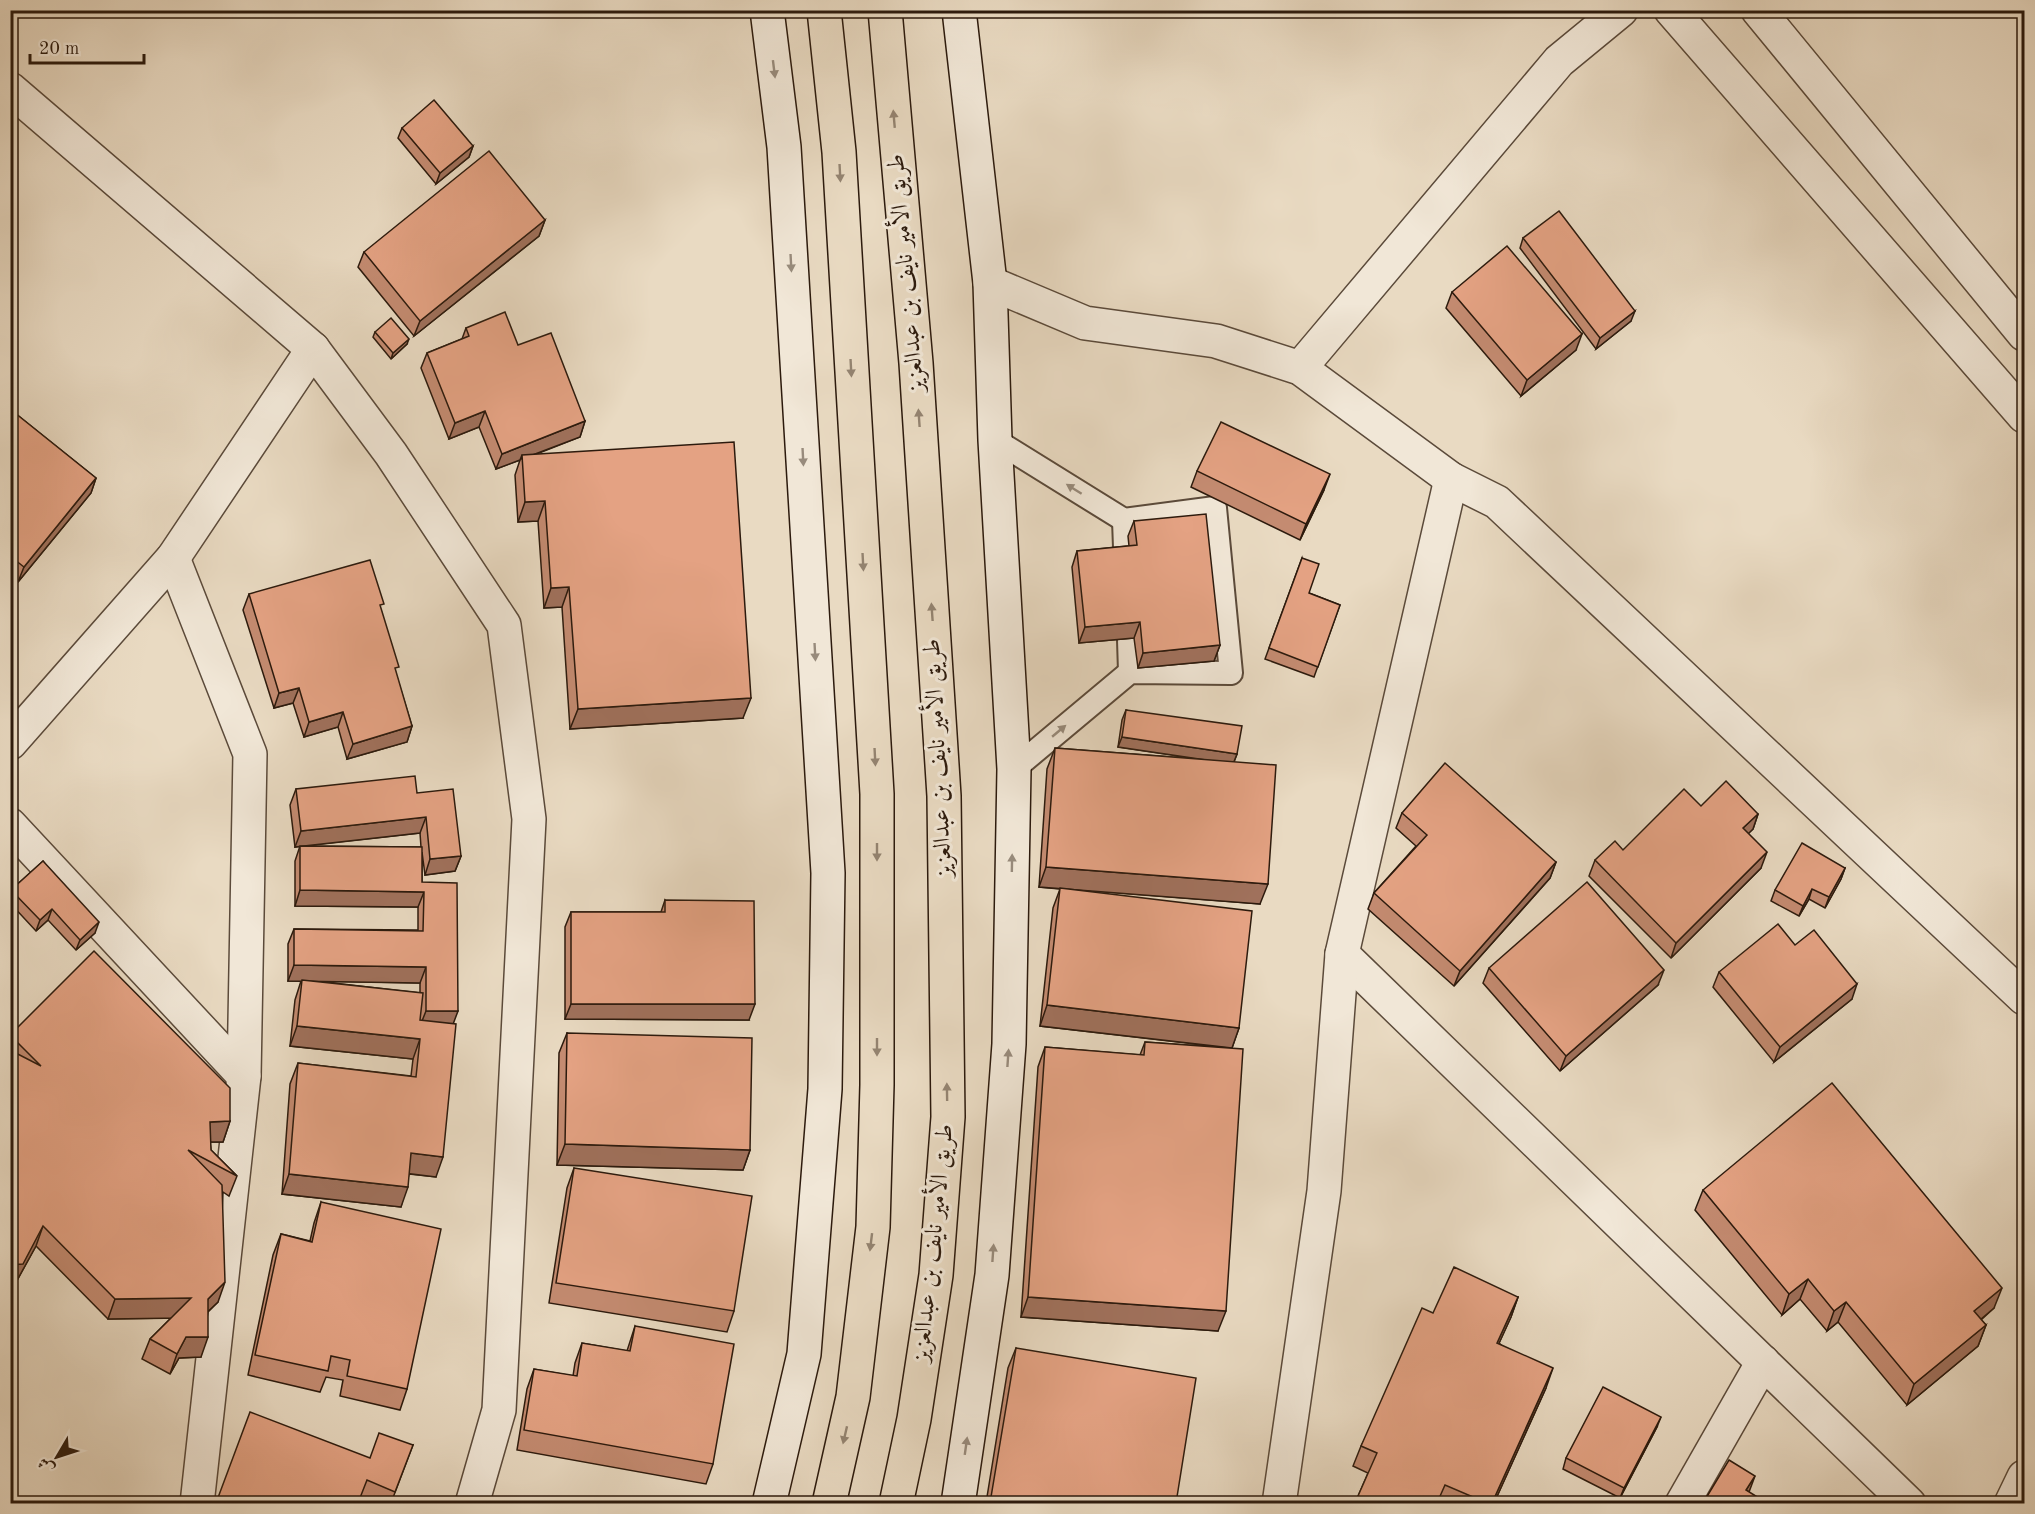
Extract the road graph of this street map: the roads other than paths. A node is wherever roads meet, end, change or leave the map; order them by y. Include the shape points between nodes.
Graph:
1 (767, 10) edge
2 (824, 10) edge
3 (885, 10) edge
4 (959, 10) edge
5 (1621, 10) edge
6 (1671, 10) edge
7 (1758, 10) edge
8 (10, 89) edge
9 (990, 283) junction
10 (2025, 334) edge
11 (313, 349) junction
12 (1300, 368) junction
13 (2025, 416) edge
14 (995, 440) junction
15 (1452, 479) junction
16 (1124, 520) junction
17 (173, 558) junction
18 (1130, 672) junction
19 (10, 743) edge
20 (1014, 769) junction
21 (10, 825) edge
22 (1342, 954) junction
23 (2025, 998) edge
24 (244, 1076) junction
25 (1763, 1362) junction
26 (2025, 1477) edge
27 (197, 1503) edge
28 (472, 1503) edge
29 (769, 1503) edge
30 (829, 1503) edge
31 (896, 1503) edge
32 (958, 1503) edge
33 (1279, 1503) edge
34 (1682, 1503) edge
35 (1909, 1503) edge
36 (2011, 1503) edge

1 -> 29 street via 784,147 828,873 825,1089 804,1354
2 -> 30 main road via 839,152 877,794 873,1227 853,1397
31 -> 3 main road, طريق الأمير نايف بن عبدالعزيز via 914,1419 936,1275 948,1117 944,796 916,363
4 - 9 street
5 - 12 street via 1558,61
6 - 13 street
7 - 10 street
8 - 11 street
9 - 12 street via 1086,323 1216,341
9 - 14 street
11 - 17 street
11 - 28 street via 391,454 504,624 529,819 499,1410
12 - 15 street
16 -> 14 lane
14 - 20 street
15 - 22 street
15 - 23 street via 1497,502
16 - 18 lane
16 - 18 lane via 1215,508 1231,673
17 - 19 street
17 - 24 street via 250,754
20 -> 18 lane
32 -> 20 street via 992,1275 1009,1044
21 - 24 street
22 - 25 street
22 - 33 street via 1324,1191
24 - 27 street
25 - 34 street
25 - 35 street
26 - 36 street

